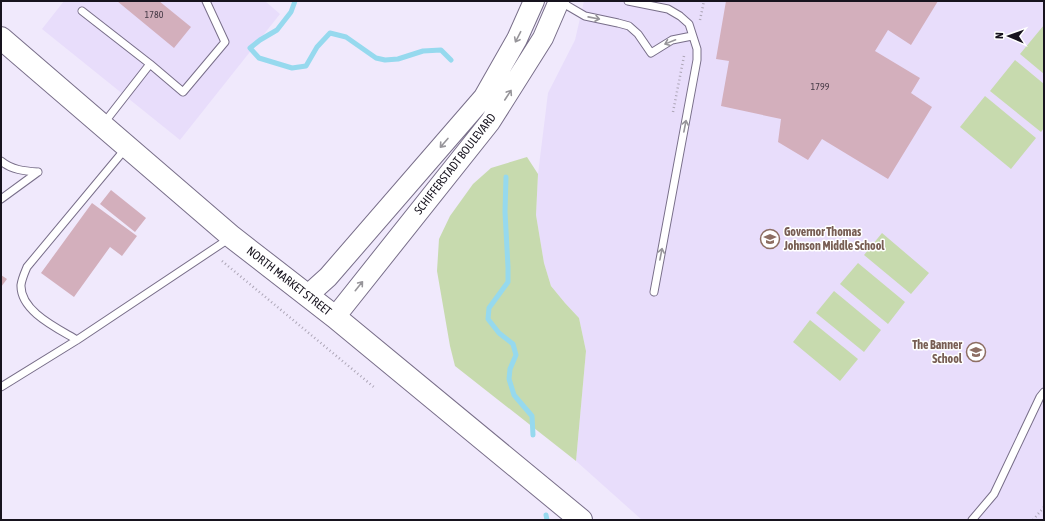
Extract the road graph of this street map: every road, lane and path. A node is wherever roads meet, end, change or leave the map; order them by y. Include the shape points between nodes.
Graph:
1 (206, 1) edge
2 (534, 1) edge
3 (559, 1) edge
4 (628, 1) edge
5 (704, 1) edge
6 (82, 11) dead end
7 (700, 21) dead end
8 (692, 36) junction
9 (1, 38) edge
10 (684, 55) dead end
11 (150, 64) junction
12 (673, 112) dead end
13 (103, 125) junction
14 (128, 146) junction
15 (1, 161) edge
16 (1, 199) edge
17 (232, 237) junction
18 (222, 261) dead end
19 (654, 292) dead end
20 (308, 295) junction
21 (335, 317) junction
22 (77, 340) junction
23 (1, 387) edge
24 (375, 388) dead end
25 (1044, 392) edge
26 (1044, 506) edge
27 (581, 520) edge
28 (972, 520) edge
29 (1033, 520) edge

1 - 11 lane via 225,42 183,92
2 -> 20 main road, SCHIFFERSTADT BOULEVARD via 517,39 484,97 328,277
3 - 8 lane via 585,16 628,26 638,34 650,53 672,40
21 -> 3 main road, SCHIFFERSTADT BOULEVARD via 490,122 543,38
4 - 8 lane via 668,9 689,24
5 - 7 path
6 - 11 lane
19 -> 8 lane via 697,60 697,49
9 - 13 main road, NORTH MARKET STREET
10 - 12 path
11 - 13 lane
13 - 14 main road, NORTH MARKET STREET
14 - 17 main road, NORTH MARKET STREET
14 - 22 lane via 27,267 23,277 21,285 26,303 35,313
15 - 16 lane via 20,171 38,172
17 - 20 main road, NORTH MARKET STREET
17 - 22 lane
18 - 24 path
20 - 21 main road, NORTH MARKET STREET
21 - 27 main road, NORTH MARKET STREET
22 - 23 lane
25 - 28 lane via 994,494
26 - 29 path

